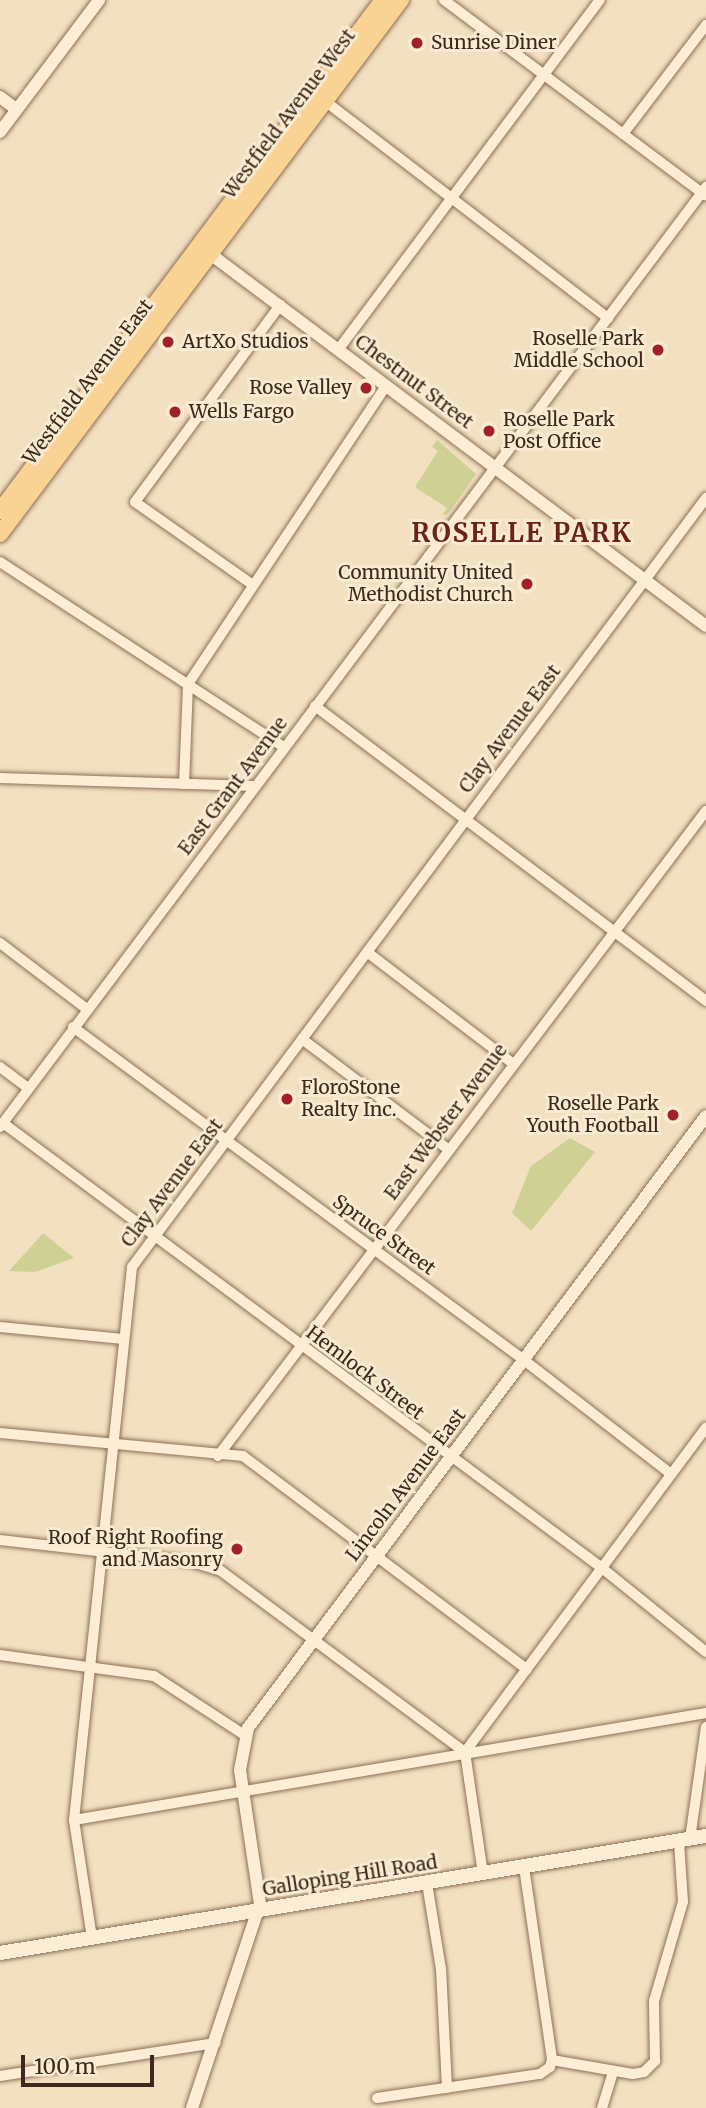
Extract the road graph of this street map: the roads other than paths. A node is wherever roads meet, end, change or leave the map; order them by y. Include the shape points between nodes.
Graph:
1 (99, 0) edge
2 (383, 0) edge
3 (401, 0) edge
4 (444, 0) edge
5 (600, 0) edge
6 (706, 25) edge
7 (545, 75) junction
8 (0, 97) edge
9 (325, 101) junction
10 (17, 110) junction
11 (0, 132) edge
12 (623, 134) junction
13 (704, 192) edge
14 (454, 197) junction
15 (205, 250) junction
16 (280, 305) junction
17 (608, 318) junction
18 (338, 350) junction
19 (386, 386) junction
20 (495, 467) junction
21 (706, 498) edge
22 (0, 510) edge
23 (0, 534) edge
24 (0, 562) edge
25 (644, 579) junction
26 (253, 584) junction
27 (706, 626) edge
28 (188, 684) junction
29 (315, 706) junction
30 (284, 747) junction
31 (0, 778) edge
32 (184, 785) junction
33 (255, 786) junction
34 (706, 811) edge
35 (465, 820) junction
36 (612, 930) junction
37 (0, 943) edge
38 (367, 952) junction
39 (706, 1002) edge
40 (87, 1009) junction
41 (73, 1027) junction
42 (302, 1039) junction
43 (512, 1063) junction
44 (0, 1068) edge
45 (28, 1088) junction
46 (706, 1116) edge
47 (1, 1125) edge
48 (226, 1140) junction
49 (447, 1149) junction
50 (154, 1234) junction
51 (373, 1248) junction
52 (0, 1327) edge
53 (123, 1339) junction
54 (300, 1345) junction
55 (524, 1360) junction
56 (706, 1428) edge
57 (0, 1433) edge
58 (111, 1445) junction
59 (218, 1456) junction
60 (450, 1459) junction
61 (671, 1474) junction
62 (0, 1540) edge
63 (100, 1552) junction
64 (377, 1555) junction
65 (602, 1568) junction
66 (314, 1639) junction
67 (706, 1651) edge
68 (0, 1655) edge
69 (88, 1664) junction
70 (527, 1669) junction
71 (706, 1713) edge
72 (706, 1727) edge
73 (246, 1736) junction
74 (466, 1753) junction
75 (243, 1792) junction
76 (74, 1819) junction
77 (706, 1836) edge
78 (684, 1840) junction
79 (524, 1867) junction
80 (483, 1874) junction
81 (427, 1883) junction
82 (258, 1911) junction
83 (92, 1938) junction
84 (0, 1953) edge
85 (215, 2043) junction
86 (552, 2060) junction
87 (613, 2071) junction
88 (0, 2076) edge
89 (447, 2088) junction
90 (377, 2098) dead end
91 (192, 2108) edge
92 (602, 2108) edge

1 - 10 street
2 - 15 main road, Westfield Avenue West
3 - 9 main road, Westfield Avenue West
4 - 7 street
5 - 7 street
6 - 12 street
7 - 12 street
7 - 14 street
8 - 10 street
9 - 14 street
9 - 15 main road, Westfield Avenue West
10 - 11 street
12 - 13 street
13 - 17 street, East Grant Avenue
14 - 17 street
14 - 18 street
15 - 16 street, Chestnut Street
15 - 22 main road, Westfield Avenue East
15 - 23 main road, Westfield Avenue East
16 - 18 street, Chestnut Street
16 - 26 street via 135,502
17 - 20 street, East Grant Avenue
18 - 19 street, Chestnut Street
19 - 20 street, Chestnut Street
19 - 26 street
20 - 25 street, Chestnut Street
20 - 29 street, East Grant Avenue
21 - 25 street, Clay Avenue East
24 - 28 street
25 - 27 street, Chestnut Street
25 - 35 street, Clay Avenue East
26 - 28 street
28 - 30 street
28 - 32 street
29 - 30 street, East Grant Avenue
29 - 35 street
30 - 33 street, East Grant Avenue
31 - 32 street
32 - 33 street
33 - 40 street, East Grant Avenue
34 - 36 street, East Webster Avenue
35 - 36 street
35 - 38 street, Clay Avenue East
36 - 39 street
36 - 43 street, East Webster Avenue
37 - 40 street
38 - 42 street, Clay Avenue East
38 - 43 street
40 - 41 street, East Grant Avenue
41 - 45 street, East Grant Avenue
41 - 48 street, Spruce Street
42 - 48 street, Clay Avenue East
42 - 49 street
43 - 49 street, East Webster Avenue
44 - 45 street
45 - 47 street, East Grant Avenue
46 - 55 street, Lincoln Avenue East
47 - 50 street, Hemlock Street
48 - 50 street, Clay Avenue East
48 - 51 street, Spruce Street
49 - 51 street, East Webster Avenue
50 - 53 street, Clay Avenue East via 132,1267
50 - 54 street, Hemlock Street
51 - 54 street, East Webster Avenue
51 - 55 street, Spruce Street
52 - 53 street
53 - 58 street, Clay Avenue East
54 - 59 street, East Webster Avenue
54 - 60 street, Hemlock Street
55 - 60 street, Lincoln Avenue East
55 - 61 street, Spruce Street
56 - 61 street
57 - 58 street
58 - 59 street
58 - 63 street, Clay Avenue East
59 - 64 street via 243,1456
60 - 64 street, Lincoln Avenue East
60 - 65 street, Hemlock Street
61 - 65 street
62 - 63 street
63 - 66 street via 192,1562 221,1571
63 - 69 street, Clay Avenue East
64 - 66 street, Lincoln Avenue East
64 - 70 street
65 - 67 street, Hemlock Street
65 - 70 street
66 - 73 street, Lincoln Avenue East
66 - 74 street
68 - 69 street
69 - 73 street via 154,1676
69 - 76 street, Clay Avenue East
70 - 74 street
71 - 74 street
72 - 78 street
73 - 75 street, Lincoln Avenue East via 240,1756
74 - 75 street
74 - 80 street
75 - 76 street
75 - 82 street, Lincoln Avenue East
76 - 83 street, Clay Avenue East
77 - 78 main road, Galloping Hill Road
78 - 79 main road, Galloping Hill Road
78 - 87 street via 683,1902 654,2001 656,2056 644,2073
79 - 80 main road, Galloping Hill Road
79 - 86 street
80 - 81 main road, Galloping Hill Road
81 - 82 main road, Galloping Hill Road
81 - 89 street via 441,1969
82 - 83 main road, Galloping Hill Road
82 - 85 street
83 - 84 main road, Galloping Hill Road
85 - 88 street
85 - 91 street
86 - 87 street
86 - 89 street via 540,2074
87 - 92 street
89 - 90 street

